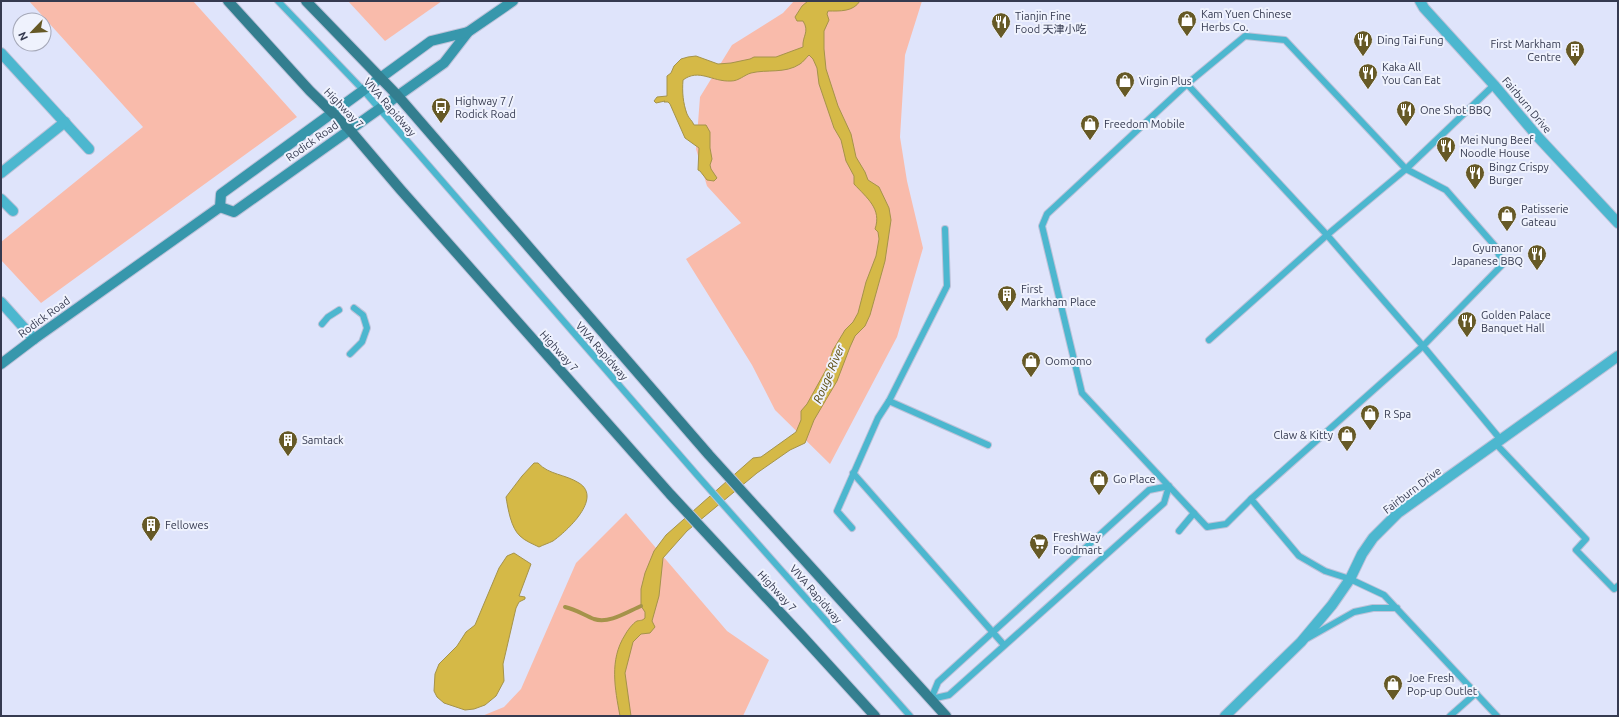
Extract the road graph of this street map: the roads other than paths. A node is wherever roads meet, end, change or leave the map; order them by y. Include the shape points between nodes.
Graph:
1 (228, 1) edge
2 (278, 1) edge
3 (306, 1) edge
4 (513, 1) edge
5 (1420, 1) edge
6 (468, 32) junction
7 (1, 53) edge
8 (380, 79) junction
9 (1187, 84) junction
10 (1494, 85) junction
11 (364, 91) junction
12 (398, 96) junction
13 (380, 109) junction
14 (332, 113) junction
15 (65, 122) junction
16 (350, 130) junction
17 (89, 149) dead end
18 (1406, 170) junction
19 (1, 173) edge
20 (1, 198) edge
21 (220, 207) junction
22 (13, 211) dead end
23 (1618, 223) edge
24 (945, 229) dead end
25 (1328, 234) junction
26 (1, 302) edge
27 (354, 308) dead end
28 (339, 310) dead end
29 (322, 324) dead end
30 (34, 339) junction
31 (1209, 340) dead end
32 (1423, 346) junction
33 (350, 354) dead end
34 (1618, 356) edge
35 (1, 364) edge
36 (889, 401) junction
37 (1499, 442) junction
38 (988, 445) dead end
39 (854, 473) junction
40 (1169, 486) junction
41 (1252, 499) junction
42 (1194, 513) junction
43 (852, 528) dead end
44 (1180, 531) dead end
45 (1350, 579) junction
46 (1618, 586) edge
47 (1397, 608) junction
48 (992, 633) junction
49 (1301, 642) junction
50 (1004, 646) junction
51 (1476, 693) junction
52 (931, 699) junction
53 (875, 716) edge
54 (910, 716) edge
55 (946, 716) edge
56 (1225, 716) edge
57 (1450, 716) edge
58 (1497, 716) edge

1 - 14 main road, Highway 7
2 - 11 lane, VIVA Rapidway
3 - 8 main road
4 - 6 main road, Rodick Road
5 - 10 street, Fairburn Drive
6 - 8 main road, Rodick Road via 431,41
6 - 12 main road, Rodick Road via 444,63
7 - 15 street
8 - 11 main road, Rodick Road
8 - 12 main road
9 - 18 lane via 1245,36 1285,40
9 - 25 lane
9 - 40 lane via 1047,214 1042,226 1082,393
10 - 18 lane
10 - 23 street, Fairburn Drive via 1537,136
11 - 13 lane, VIVA Rapidway
11 - 14 main road, Rodick Road
12 - 13 main road, Rodick Road
12 - 52 main road via 709,455
13 - 16 main road, Rodick Road
13 - 54 lane, VIVA Rapidway
14 - 16 main road, Highway 7
14 - 21 main road, Rodick Road via 221,194
15 - 17 street
15 - 19 street
16 - 21 main road, Rodick Road via 234,212
16 - 53 main road, Highway 7 via 713,542
18 - 25 lane
18 - 32 lane via 1446,190 1495,246 1503,264
20 - 22 street
21 - 30 main road, Rodick Road
24 - 36 lane via 946,286
25 - 31 lane
25 - 32 lane
26 - 30 street
27 - 33 lane via 363,315 367,328 362,342
28 - 29 lane
30 - 35 main road, Rodick Road
32 - 37 lane
32 - 41 lane
34 - 37 street, Fairburn Drive
36 - 38 lane
36 - 39 lane via 878,418
37 - 45 street, Fairburn Drive via 1398,513 1373,538
37 - 46 lane via 1586,539 1576,550 1614,589
39 - 43 lane via 837,511
39 - 48 lane
40 - 42 lane
40 - 48 lane via 1149,490
40 - 50 lane via 1164,503
41 - 42 lane via 1226,524 1207,527
41 - 45 lane via 1299,556 1325,571
42 - 44 lane
45 - 47 lane via 1384,595
45 - 49 street, Fairburn Drive
47 - 49 lane via 1373,608 1354,612
47 - 51 lane
48 - 50 lane
48 - 52 lane via 938,682
49 - 56 street, Fairburn Drive
50 - 52 lane via 949,695
51 - 57 lane
51 - 58 lane
52 - 55 main road

